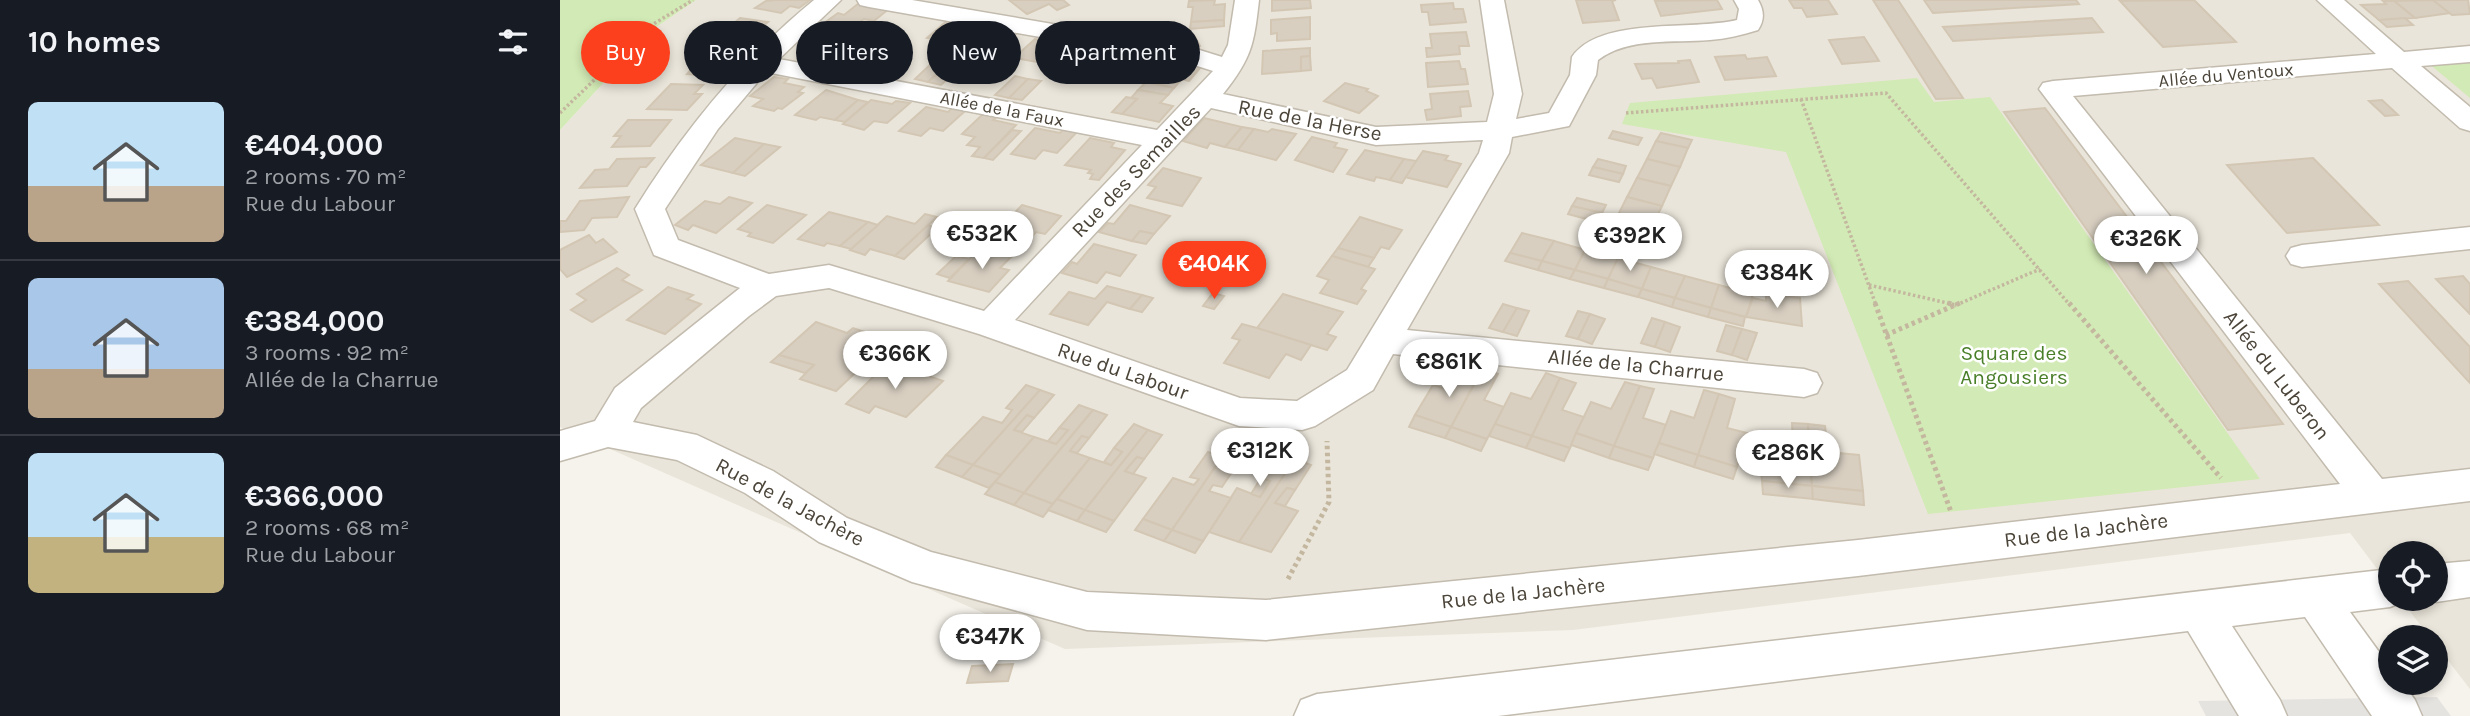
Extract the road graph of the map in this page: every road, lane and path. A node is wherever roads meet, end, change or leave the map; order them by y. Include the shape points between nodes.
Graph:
1 (693, 0) edge
2 (830, 0) edge
3 (869, 0) edge
4 (1247, 0) edge
5 (1492, 0) edge
6 (1746, 0) edge
7 (2329, 0) edge
8 (782, 43) edge
9 (2470, 54) edge
10 (2398, 61) junction
11 (782, 67) edge
12 (1230, 68) junction
13 (742, 84) edge
14 (2053, 89) joint
15 (1205, 98) junction
16 (1801, 99) junction
17 (560, 113) edge
18 (1626, 113) dead end
19 (2470, 122) edge
20 (1500, 130) junction
21 (1163, 140) junction
22 (2470, 238) edge
23 (2302, 256) dead end
24 (2040, 269) junction
25 (1868, 284) junction
26 (767, 286) junction
27 (1956, 305) junction
28 (992, 325) junction
29 (1886, 335) junction
30 (1384, 340) junction
31 (1804, 383) dead end
32 (1326, 400) junction
33 (608, 432) junction
34 (560, 446) edge
35 (2470, 485) edge
36 (2372, 496) junction
37 (2250, 511) junction
38 (1963, 545) junction
39 (2470, 579) edge
40 (2448, 582) edge
41 (2378, 589) edge
42 (2315, 597) junction
43 (2199, 611) junction
44 (1266, 620) junction
45 (1317, 716) edge
46 (2264, 716) edge
47 (2399, 716) edge

1 - 17 path via 650,26
2 - 8 street
3 - 12 street via 1193,56
4 - 12 street, Rue des Semailles via 1241,45
5 - 20 street, Rue du Labour via 1508,94
6 - 20 street, Rue de la Herse via 1751,9 1749,25 1730,32 1603,45 1585,57 1583,75 1559,120
7 - 10 street
9 - 10 street, Allée du Ventoux
10 - 14 street, Allée du Ventoux
10 - 19 street
11 - 21 street, Allée de la Faux
12 - 15 street, Rue des Semailles
13 - 26 street via 679,159 650,209 665,247
14 - 36 street, Allée du Luberon
15 - 20 street, Rue de la Herse via 1376,136
15 - 21 street, Rue des Semailles
16 - 18 path
16 - 24 path via 1886,93
16 - 25 path
20 - 30 street, Rue du Labour via 1494,153
21 - 28 street, Rue des Semailles
22 - 23 street
24 - 27 path
24 - 37 path
25 - 27 path
25 - 29 path
26 - 28 street, Rue du Labour via 829,276
26 - 33 street, Rue du Labour via 628,398
27 - 29 path
28 - 32 street, Rue du Labour via 1239,412 1302,416
29 - 38 path
30 - 31 street, Allée de la Charrue
30 - 32 street, Rue du Labour via 1360,380
32 - 44 path via 1329,502
33 - 34 street
33 - 44 street, Rue de la Jachère via 684,446 759,482 833,530 927,569 1087,611
35 - 36 street, Rue de la Jachère
36 - 37 street, Rue de la Jachère
37 - 38 street, Rue de la Jachère
38 - 44 street, Rue de la Jachère
39 - 40 street
41 - 42 street
42 - 43 street
42 - 47 street
43 - 45 street
43 - 46 street

